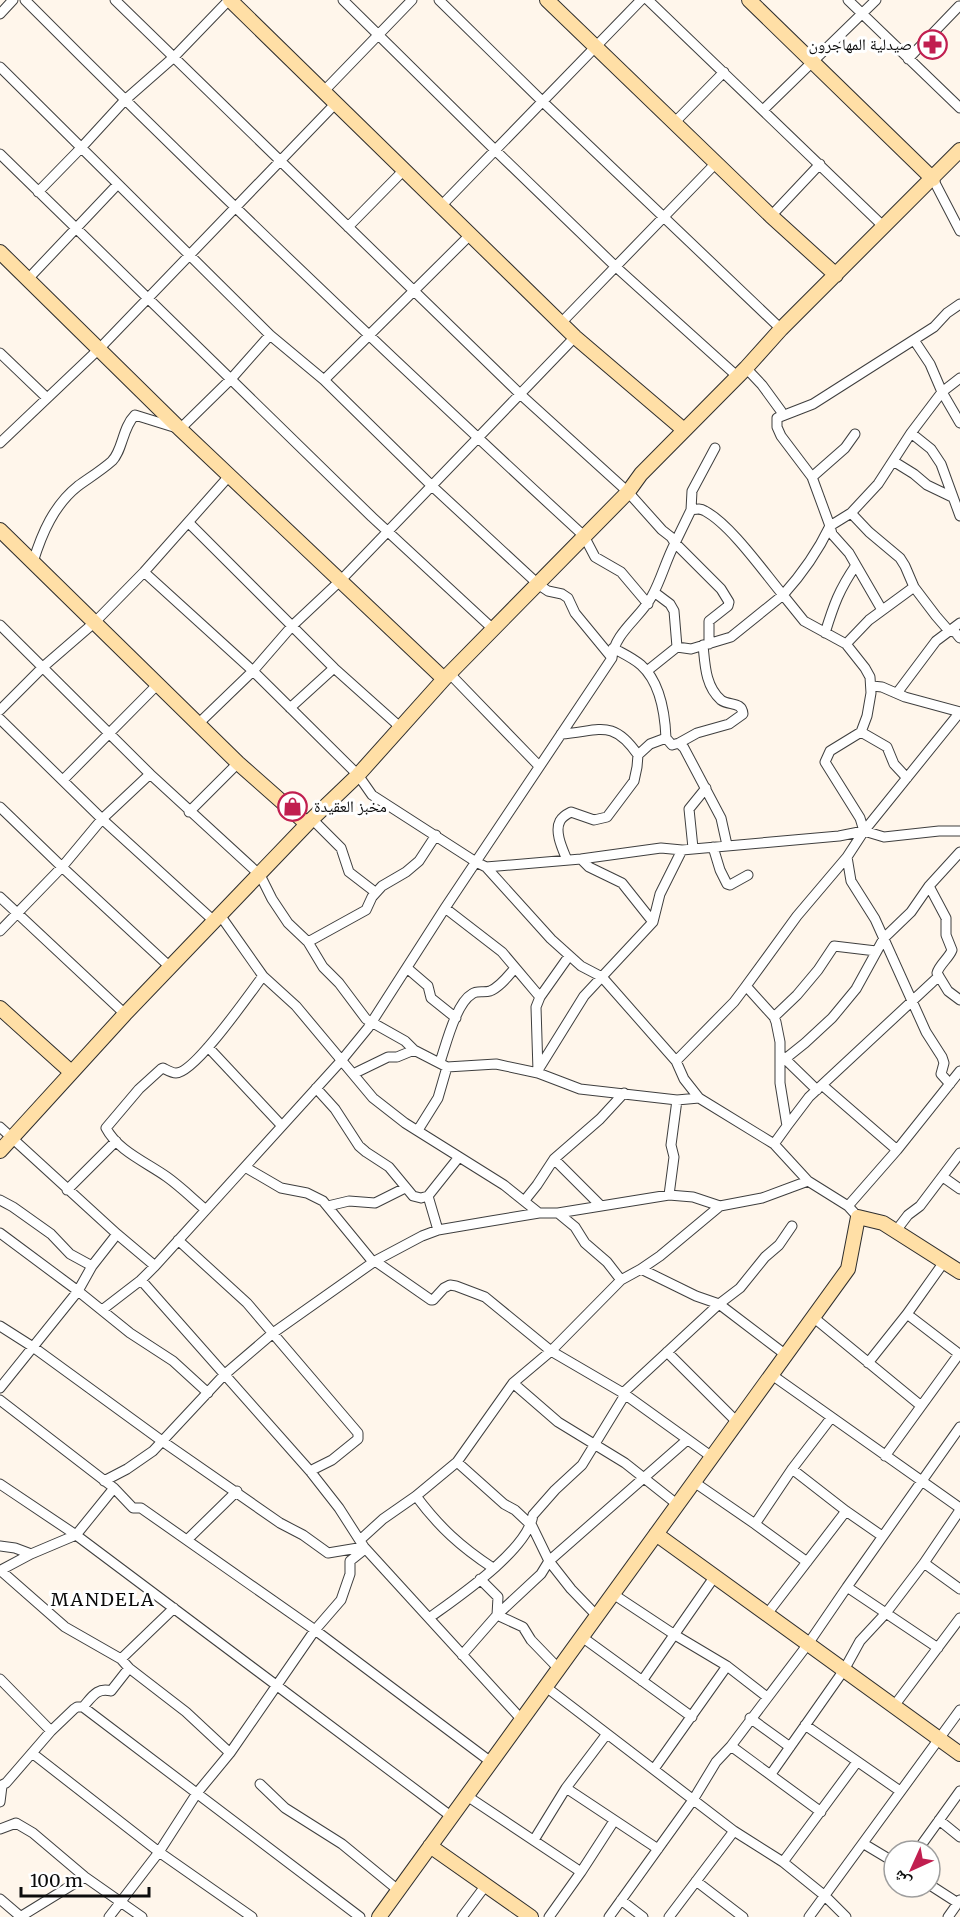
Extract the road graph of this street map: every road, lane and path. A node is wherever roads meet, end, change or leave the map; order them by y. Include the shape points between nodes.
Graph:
1 (13, 0) edge
2 (25, 0) edge
3 (116, 0) edge
4 (229, 0) edge
5 (343, 0) edge
6 (412, 0) edge
7 (439, 0) edge
8 (547, 0) edge
9 (641, 0) edge
10 (648, 0) edge
11 (749, 0) edge
12 (848, 0) edge
13 (876, 0) edge
14 (952, 0) edge
15 (960, 7) edge
16 (0, 14) edge
17 (863, 14) junction
18 (378, 34) junction
19 (596, 46) junction
20 (174, 57) junction
21 (908, 59) junction
22 (814, 62) junction
23 (0, 68) edge
24 (724, 72) junction
25 (324, 91) junction
26 (125, 100) junction
27 (543, 102) junction
28 (336, 103) junction
29 (960, 108) edge
30 (764, 110) junction
31 (675, 122) junction
32 (81, 148) junction
33 (960, 150) edge
34 (496, 151) junction
35 (0, 154) edge
36 (280, 160) junction
37 (716, 163) junction
38 (820, 164) junction
39 (404, 170) junction
40 (933, 179) junction
41 (117, 185) junction
42 (38, 192) junction
43 (236, 206) junction
44 (441, 206) junction
45 (771, 216) junction
46 (664, 217) junction
47 (883, 226) junction
48 (348, 227) junction
49 (76, 229) junction
50 (960, 231) edge
51 (471, 234) junction
52 (0, 252) edge
53 (189, 255) junction
54 (616, 267) junction
55 (836, 275) junction
56 (28, 279) junction
57 (414, 291) junction
58 (147, 299) junction
59 (960, 304) edge
60 (561, 323) junction
61 (781, 328) junction
62 (270, 335) junction
63 (370, 336) junction
64 (575, 337) junction
65 (914, 340) junction
66 (100, 348) junction
67 (0, 353) edge
68 (742, 372) junction
69 (960, 378) edge
70 (231, 379) junction
71 (324, 380) junction
72 (942, 392) junction
73 (520, 394) junction
74 (47, 398) junction
75 (777, 418) junction
76 (960, 423) edge
77 (180, 429) junction
78 (684, 430) junction
79 (911, 433) junction
80 (855, 434) dead end
81 (478, 439) junction
82 (0, 442) edge
83 (715, 448) dead end
84 (893, 462) junction
85 (230, 475) junction
86 (812, 477) junction
87 (432, 486) junction
88 (628, 492) junction
89 (952, 497) junction
90 (692, 510) junction
91 (851, 513) junction
92 (960, 516) edge
93 (189, 523) junction
94 (830, 526) junction
95 (0, 530) edge
96 (387, 531) junction
97 (584, 536) junction
98 (675, 543) junction
99 (33, 562) junction
100 (856, 565) junction
101 (144, 572) junction
102 (341, 580) junction
103 (539, 585) junction
104 (914, 587) junction
105 (654, 592) junction
106 (783, 595) junction
107 (648, 604) junction
108 (882, 610) junction
109 (95, 622) junction
110 (960, 623) edge
111 (0, 625) edge
112 (292, 626) junction
113 (493, 629) junction
114 (949, 631) junction
115 (825, 633) junction
116 (960, 638) edge
117 (706, 644) junction
118 (846, 644) junction
119 (677, 647) junction
120 (612, 653) junction
121 (43, 667) junction
122 (334, 668) junction
123 (253, 671) junction
124 (647, 671) junction
125 (447, 677) junction
126 (158, 684) junction
127 (872, 686) junction
128 (897, 693) junction
129 (290, 708) junction
130 (0, 710) edge
131 (959, 715) edge
132 (0, 719) edge
133 (198, 724) junction
134 (400, 728) junction
135 (861, 732) junction
136 (110, 733) junction
137 (561, 734) junction
138 (666, 738) junction
139 (679, 743) junction
140 (638, 755) junction
141 (238, 763) junction
142 (539, 766) junction
143 (150, 774) junction
144 (358, 775) junction
145 (907, 778) junction
146 (63, 780) junction
147 (706, 788) junction
148 (0, 807) edge
149 (189, 812) junction
150 (102, 819) junction
151 (310, 821) junction
152 (864, 831) junction
153 (960, 831) edge
154 (436, 835) junction
155 (727, 845) junction
156 (713, 846) junction
157 (693, 848) junction
158 (682, 850) junction
159 (960, 852) edge
160 (847, 857) junction
161 (581, 859) junction
162 (567, 860) junction
163 (476, 862) junction
164 (62, 867) junction
165 (486, 867) junction
166 (260, 875) junction
167 (748, 875) dead end
168 (929, 886) junction
169 (375, 892) junction
170 (0, 897) edge
171 (445, 908) junction
172 (17, 913) junction
173 (217, 918) junction
174 (653, 922) junction
175 (0, 932) edge
176 (884, 938) junction
177 (308, 942) junction
178 (956, 947) edge
179 (876, 951) junction
180 (570, 956) junction
181 (170, 967) junction
182 (407, 968) junction
183 (515, 968) junction
184 (263, 976) junction
185 (939, 976) junction
186 (602, 977) junction
187 (746, 986) junction
188 (540, 997) junction
189 (912, 1000) junction
190 (960, 1000) edge
191 (0, 1008) edge
192 (125, 1014) junction
193 (774, 1017) junction
194 (456, 1018) junction
195 (372, 1022) junction
196 (208, 1047) junction
197 (414, 1050) junction
198 (782, 1057) junction
199 (341, 1061) junction
200 (676, 1061) junction
201 (443, 1065) junction
202 (538, 1071) junction
203 (960, 1071) edge
204 (71, 1072) junction
205 (352, 1074) junction
206 (950, 1084) junction
207 (316, 1088) junction
208 (820, 1088) junction
209 (624, 1093) junction
210 (699, 1098) junction
211 (678, 1100) junction
212 (282, 1126) junction
213 (787, 1126) junction
214 (0, 1127) edge
215 (418, 1130) junction
216 (11, 1138) junction
217 (116, 1141) junction
218 (774, 1144) junction
219 (897, 1150) junction
220 (0, 1151) edge
221 (960, 1153) edge
222 (459, 1157) junction
223 (554, 1159) junction
224 (245, 1167) junction
225 (943, 1177) junction
226 (808, 1181) junction
227 (405, 1188) junction
228 (67, 1190) junction
229 (960, 1190) edge
230 (669, 1195) junction
231 (428, 1196) junction
232 (0, 1200) edge
233 (525, 1200) junction
234 (328, 1206) junction
235 (602, 1206) junction
236 (720, 1206) junction
237 (848, 1206) junction
238 (206, 1210) junction
239 (539, 1213) junction
240 (558, 1213) junction
241 (858, 1216) junction
242 (792, 1226) dead end
243 (438, 1230) junction
244 (895, 1232) junction
245 (0, 1233) edge
246 (117, 1234) junction
247 (178, 1240) junction
248 (374, 1261) junction
249 (944, 1262) junction
250 (92, 1266) junction
251 (155, 1266) junction
252 (641, 1269) junction
253 (960, 1272) edge
254 (141, 1280) junction
255 (621, 1280) junction
256 (78, 1291) junction
257 (719, 1304) junction
258 (102, 1310) junction
259 (907, 1314) junction
260 (813, 1317) junction
261 (0, 1326) edge
262 (273, 1333) junction
263 (33, 1347) junction
264 (551, 1351) junction
265 (667, 1352) junction
266 (959, 1354) edge
267 (786, 1355) junction
268 (868, 1363) junction
269 (772, 1374) junction
270 (224, 1376) junction
271 (513, 1383) junction
272 (0, 1388) edge
273 (208, 1393) junction
274 (623, 1393) junction
275 (0, 1400) edge
276 (920, 1405) junction
277 (831, 1418) junction
278 (737, 1422) junction
279 (960, 1427) edge
280 (687, 1440) junction
281 (162, 1441) junction
282 (595, 1446) junction
283 (885, 1456) junction
284 (712, 1457) junction
285 (457, 1462) junction
286 (792, 1469) junction
287 (310, 1471) junction
288 (644, 1479) junction
289 (104, 1481) junction
290 (694, 1482) junction
291 (922, 1482) junction
292 (0, 1484) edge
293 (114, 1488) junction
294 (237, 1491) junction
295 (416, 1496) junction
296 (678, 1505) junction
297 (960, 1509) edge
298 (846, 1511) junction
299 (755, 1524) junction
300 (532, 1526) junction
301 (656, 1534) junction
302 (76, 1535) junction
303 (882, 1536) junction
304 (188, 1539) junction
305 (363, 1545) junction
306 (0, 1546) edge
307 (31, 1554) junction
308 (549, 1561) junction
309 (807, 1562) junction
310 (924, 1563) junction
311 (494, 1568) junction
312 (0, 1570) edge
313 (715, 1576) junction
314 (480, 1580) junction
315 (848, 1587) junction
316 (960, 1589) edge
317 (613, 1594) junction
318 (174, 1608) junction
319 (886, 1613) junction
320 (767, 1614) junction
321 (497, 1615) junction
322 (597, 1616) junction
323 (429, 1618) junction
324 (960, 1618) edge
325 (315, 1630) junction
326 (675, 1635) junction
327 (582, 1637) junction
328 (808, 1644) junction
329 (938, 1648) junction
330 (462, 1654) junction
331 (121, 1659) junction
332 (727, 1666) junction
333 (129, 1668) junction
334 (559, 1669) junction
335 (844, 1670) junction
336 (0, 1679) edge
337 (642, 1681) junction
338 (276, 1684) junction
339 (546, 1687) junction
340 (767, 1697) junction
341 (83, 1707) junction
342 (894, 1707) junction
343 (960, 1710) edge
344 (692, 1717) junction
345 (750, 1718) junction
346 (522, 1720) junction
347 (805, 1725) junction
348 (51, 1731) junction
349 (606, 1735) junction
350 (939, 1739) junction
351 (731, 1746) junction
352 (790, 1747) junction
353 (32, 1753) junction
354 (230, 1753) junction
355 (960, 1754) edge
356 (491, 1762) junction
357 (857, 1762) junction
358 (654, 1769) junction
359 (771, 1774) junction
360 (260, 1784) dead end
361 (1, 1786) edge
362 (566, 1788) junction
363 (900, 1791) junction
364 (960, 1791) edge
365 (197, 1793) junction
366 (467, 1796) junction
367 (693, 1800) junction
368 (0, 1802) edge
369 (821, 1812) junction
370 (452, 1816) junction
371 (939, 1820) junction
372 (614, 1821) junction
373 (1, 1826) edge
374 (734, 1831) junction
375 (960, 1837) edge
376 (926, 1839) edge
377 (534, 1840) junction
378 (864, 1844) junction
379 (430, 1846) junction
380 (658, 1849) junction
381 (159, 1852) junction
382 (882, 1855) edge
383 (783, 1862) junction
384 (581, 1872) junction
385 (85, 1877) junction
386 (696, 1881) junction
387 (486, 1885) junction
388 (398, 1890) junction
389 (942, 1892) edge
390 (825, 1896) junction
391 (0, 1899) edge
392 (621, 1900) junction
393 (121, 1901) junction
394 (959, 1902) edge
395 (21, 1917) edge
396 (109, 1917) edge
397 (142, 1917) edge
398 (252, 1917) edge
399 (360, 1917) edge
400 (379, 1917) edge
401 (462, 1917) edge
402 (531, 1917) edge
403 (549, 1917) edge
404 (609, 1917) edge
405 (643, 1917) edge
406 (669, 1917) edge
407 (742, 1917) edge
408 (809, 1917) edge
409 (846, 1917) edge
410 (948, 1917) edge

1 - 16 street
2 - 26 street
3 - 20 street
4 - 20 street
4 - 25 street
5 - 18 street
6 - 18 street
7 - 27 street
8 - 19 street
9 - 19 street
10 - 24 street
11 - 22 street
12 - 17 street
13 - 17 street
14 - 15 street
15 - 21 street
17 - 21 street
17 - 22 street
18 - 25 street
18 - 34 street
19 - 27 street
19 - 31 street
20 - 26 street
20 - 36 street
21 - 29 street
22 - 30 street
22 - 40 street
23 - 32 street
24 - 30 street
24 - 31 street
25 - 28 street
26 - 32 street
26 - 43 street
27 - 34 street
27 - 46 street
28 - 36 street
28 - 39 street
30 - 38 street
31 - 37 street
32 - 41 street
32 - 42 street
33 - 40 street
34 - 44 street
34 - 54 street
35 - 42 street
36 - 43 street
36 - 48 street
37 - 45 street
37 - 46 street
38 - 45 street
38 - 47 street
39 - 44 street
39 - 48 street
40 - 47 street
40 - 50 street
41 - 49 street
41 - 53 street
42 - 49 street
43 - 53 street
43 - 63 street
44 - 51 street
45 - 55 street
46 - 54 street
46 - 61 street
47 - 55 street
48 - 57 street
49 - 56 street
49 - 58 street
51 - 57 street
51 - 60 street
52 - 56 street
53 - 58 street
53 - 62 street
54 - 60 street
54 - 68 street
55 - 61 street
56 - 66 street
57 - 63 street
57 - 73 street
58 - 66 street
58 - 70 street
59 - 65 street
60 - 64 street
61 - 68 street
62 - 70 street
62 - 71 street
63 - 71 street
63 - 81 street
64 - 73 street
64 - 78 street
65 - 72 street via 930,363
65 - 75 street via 813,404
66 - 74 street
66 - 77 street
67 - 74 street
68 - 75 street via 762,385 781,411
68 - 78 street
69 - 72 street
70 - 77 street
70 - 96 street
71 - 87 street
72 - 76 street
72 - 79 street
73 - 81 street
73 - 88 street
74 - 82 street
75 - 86 street via 781,436
77 - 85 street
77 - 99 street via 135,415 128,422 114,459 59,505 40,539
78 - 88 street
79 - 84 street
79 - 89 street via 931,449 941,464
80 - 86 street
81 - 87 street
81 - 97 street
83 - 90 street via 692,491
84 - 89 street
84 - 91 street
85 - 93 street
85 - 102 street
86 - 94 street
87 - 96 street
87 - 103 street
88 - 97 street
88 - 98 street
89 - 92 street
90 - 98 street
90 - 106 street via 704,510 725,526
91 - 94 street
91 - 104 street via 900,558
93 - 101 street
93 - 112 street
94 - 100 street
94 - 106 street via 823,542
95 - 99 street
96 - 102 street
96 - 113 street
97 - 103 street
97 - 107 street via 595,557 621,572
98 - 105 street
98 - 117 street via 728,600 728,606 709,621
99 - 109 street
100 - 108 street
100 - 115 street via 840,590
101 - 109 street
101 - 123 street
102 - 112 street
102 - 125 street
103 - 113 street
103 - 120 street via 568,598 575,613
104 - 108 street
104 - 114 street
105 - 107 street
105 - 119 street via 674,611
106 - 115 street via 804,621
106 - 117 street via 731,637
107 - 120 street via 630,623
108 - 118 street
109 - 121 street
109 - 126 street
110 - 114 street
111 - 121 street
112 - 122 street
112 - 123 street
113 - 125 street
114 - 116 street
114 - 128 street via 936,641
115 - 118 street
117 - 119 street via 691,649
117 - 139 street via 709,682 721,700 740,706 743,714 729,724
118 - 127 street via 866,668
119 - 124 street
120 - 124 street via 640,664
120 - 137 street
121 - 130 street
121 - 136 street
122 - 129 street
122 - 134 street
123 - 129 street
123 - 133 street
124 - 138 street via 662,703
125 - 134 street
125 - 142 street
126 - 133 street
126 - 136 street
127 - 128 street
127 - 135 street
128 - 131 street
129 - 144 street
131 - 145 street
132 - 146 street
133 - 141 street
134 - 144 street
135 - 145 street via 887,747 894,764
135 - 152 street via 830,751 825,762
136 - 143 street
136 - 146 street
137 - 140 street via 601,728 623,736
137 - 142 street
138 - 139 street via 672,745
138 - 140 street via 650,744
139 - 147 street
140 - 162 street via 634,781 607,818 594,820 571,812 561,820 561,846
141 - 149 street
141 - 151 street
142 - 163 street
143 - 149 street
143 - 150 street
144 - 151 street
144 - 154 street via 376,798
145 - 152 street
146 - 150 street
147 - 155 street via 721,818
147 - 157 street via 688,809
148 - 164 street
149 - 166 street
150 - 164 street
150 - 173 street
151 - 166 street
151 - 169 street via 341,848 348,872
152 - 153 street via 884,837
152 - 155 street
152 - 160 street
154 - 163 street
154 - 169 street via 412,868
155 - 156 street
156 - 157 street
156 - 167 street via 727,884
157 - 158 street
158 - 161 street
158 - 174 street via 660,894
159 - 168 street
160 - 176 street via 851,881
160 - 187 street
161 - 162 street
161 - 174 street via 622,883
162 - 165 street
163 - 165 street
163 - 171 street
164 - 172 street
164 - 181 street
165 - 180 street
166 - 173 street
166 - 177 street via 288,922
168 - 176 street via 911,912
168 - 178 street via 946,918 946,935
169 - 177 street via 366,910
170 - 172 street
171 - 182 street
171 - 183 street via 497,948
172 - 175 street
172 - 192 street
173 - 181 street
173 - 184 street
174 - 186 street
176 - 179 street
176 - 189 street
177 - 195 street via 323,967
178 - 185 street via 938,970
179 - 193 street via 834,946 797,995
179 - 198 street via 856,989 832,1018 805,1043
180 - 186 street
180 - 188 street
181 - 192 street
182 - 194 street via 428,986 431,998
182 - 195 street
183 - 188 street
183 - 194 street via 494,989 473,993
184 - 196 street
184 - 199 street via 296,1006
185 - 189 street
185 - 190 street via 948,991
186 - 200 street
186 - 202 street via 584,996
187 - 193 street
187 - 200 street
188 - 202 street via 536,1007
189 - 206 street via 942,1057 941,1074
189 - 208 street
191 - 204 street
192 - 204 street
193 - 198 street
194 - 201 street
195 - 197 street
195 - 199 street
196 - 212 street
196 - 217 street via 182,1071 163,1068 139,1089 106,1126
197 - 201 street
197 - 205 street
198 - 208 street
198 - 213 street via 780,1083
199 - 205 street
199 - 207 street
200 - 210 street
201 - 202 street via 496,1064
201 - 215 street via 438,1098
202 - 209 street via 580,1089
203 - 206 street
204 - 216 street
205 - 215 street via 373,1098
206 - 219 street
207 - 212 street
207 - 227 street via 359,1146 384,1163
208 - 213 street
208 - 219 street
209 - 211 street
209 - 223 street
210 - 211 street
210 - 218 street
211 - 230 street
212 - 224 street
213 - 218 street
214 - 216 street
215 - 222 street
216 - 220 street
216 - 228 street
217 - 228 street
217 - 238 street
218 - 226 street
219 - 237 street
221 - 225 street
222 - 231 street
222 - 233 street
223 - 233 street
223 - 235 street
224 - 234 street via 267,1181 314,1196
224 - 238 street
225 - 229 street
225 - 244 street
226 - 236 street via 762,1198
226 - 237 street
227 - 231 street via 417,1198
227 - 234 street via 375,1203 349,1201
228 - 246 street
230 - 235 street
230 - 236 street via 693,1197
231 - 243 street
232 - 250 street via 51,1234 70,1254
233 - 239 street
234 - 248 street
235 - 240 street
236 - 252 street
237 - 241 street
238 - 247 street
239 - 240 street
239 - 243 street
240 - 255 street
241 - 244 street via 883,1223
241 - 260 street via 848,1269
242 - 257 street via 740,1288
243 - 248 street
244 - 249 street
245 - 256 street
246 - 250 street
246 - 251 street
247 - 251 street
247 - 262 street via 248,1303
248 - 262 street
248 - 264 street via 431,1300 450,1285 485,1297
249 - 253 street
249 - 259 street
250 - 256 street
251 - 254 street
252 - 255 street
252 - 257 street
254 - 258 street
254 - 270 street
255 - 264 street
256 - 258 street
256 - 263 street
257 - 265 street
257 - 267 street
258 - 273 street via 173,1360
259 - 266 street
259 - 268 street
260 - 267 street
260 - 268 street
261 - 263 street
262 - 270 street
262 - 287 street via 358,1433 358,1439 341,1453
263 - 272 street
263 - 281 street
264 - 271 street
264 - 274 street
265 - 274 street
265 - 278 street
266 - 276 street
267 - 269 street
268 - 276 street
269 - 277 street
269 - 278 street
270 - 273 street
270 - 287 street
271 - 282 street via 558,1422
271 - 285 street
273 - 281 street
274 - 280 street
274 - 282 street
275 - 289 street
276 - 283 street
277 - 283 street
277 - 286 street
278 - 284 street
279 - 291 street
280 - 284 street
280 - 288 street
281 - 289 street
281 - 294 street
282 - 288 street
282 - 300 street via 582,1465 533,1515
283 - 291 street
284 - 290 street
285 - 295 street
285 - 300 street
286 - 298 street
286 - 299 street
287 - 305 street
288 - 296 street
288 - 308 street
289 - 293 street
290 - 296 street
290 - 299 street
291 - 297 street
291 - 303 street
292 - 302 street
293 - 302 street
293 - 304 street via 133,1508 141,1508
294 - 304 street
294 - 305 street via 328,1553
295 - 305 street via 383,1519
295 - 311 street via 445,1531
296 - 301 street
297 - 310 street
298 - 303 street
298 - 309 street
299 - 309 street
300 - 308 street
300 - 311 street
301 - 313 street
301 - 317 street
302 - 307 street
302 - 318 street
303 - 315 street
304 - 325 street
305 - 323 street
305 - 325 street via 350,1561 341,1600
306 - 307 street
307 - 312 street
308 - 321 street via 541,1574
308 - 322 street
309 - 320 street
310 - 316 street
310 - 319 street
311 - 314 street
312 - 331 street via 65,1627
313 - 320 street
313 - 326 street
314 - 321 street via 498,1597
314 - 323 street
315 - 319 street
315 - 328 street
317 - 322 street
317 - 326 street
318 - 331 street
318 - 338 street
319 - 329 street
319 - 335 street via 860,1641
320 - 328 street
321 - 330 street
321 - 334 street via 523,1627
322 - 327 street
323 - 330 street
324 - 329 street
325 - 338 street
325 - 356 street
326 - 332 street
326 - 337 street
327 - 334 street
327 - 337 street
328 - 335 street
328 - 340 street
329 - 342 street
330 - 346 street
331 - 333 street
332 - 340 street
332 - 344 street
333 - 341 street via 111,1691 97,1691
333 - 354 street via 186,1712
334 - 339 street
335 - 342 street
335 - 347 street
336 - 348 street
337 - 344 street
338 - 354 street
338 - 370 street
339 - 346 street
339 - 349 street
340 - 345 street
341 - 348 street via 74,1709
341 - 365 street
342 - 350 street
343 - 350 street
344 - 358 street
345 - 351 street
345 - 352 street
346 - 356 street
347 - 352 street
347 - 357 street
348 - 353 street
349 - 358 street
349 - 362 street
350 - 355 street
350 - 363 street
351 - 359 street
351 - 367 street via 716,1762
352 - 359 street
353 - 361 street
353 - 381 street
354 - 365 street
356 - 366 street
357 - 363 street
357 - 369 street
358 - 367 street
359 - 369 street
360 - 388 street via 285,1808 342,1844
361 - 368 street
362 - 372 street
362 - 377 street
363 - 378 street
364 - 371 street
365 - 381 street
365 - 399 street
366 - 370 street
366 - 377 street
367 - 374 street
367 - 380 street
369 - 383 street
370 - 379 street
371 - 375 street
371 - 376 street
372 - 380 street
372 - 384 street
373 - 385 street via 16,1823 33,1833
374 - 383 street
374 - 386 street
377 - 384 street
378 - 382 street
378 - 390 street
379 - 387 street
379 - 388 street
380 - 392 street
381 - 393 street
381 - 398 street
383 - 390 street
384 - 403 street
385 - 393 street
385 - 395 street
386 - 406 street
386 - 407 street
387 - 401 street
387 - 402 street
388 - 400 street
389 - 394 street
390 - 408 street
390 - 409 street
391 - 395 street
392 - 404 street
392 - 405 street
393 - 396 street
393 - 397 street
394 - 410 street

